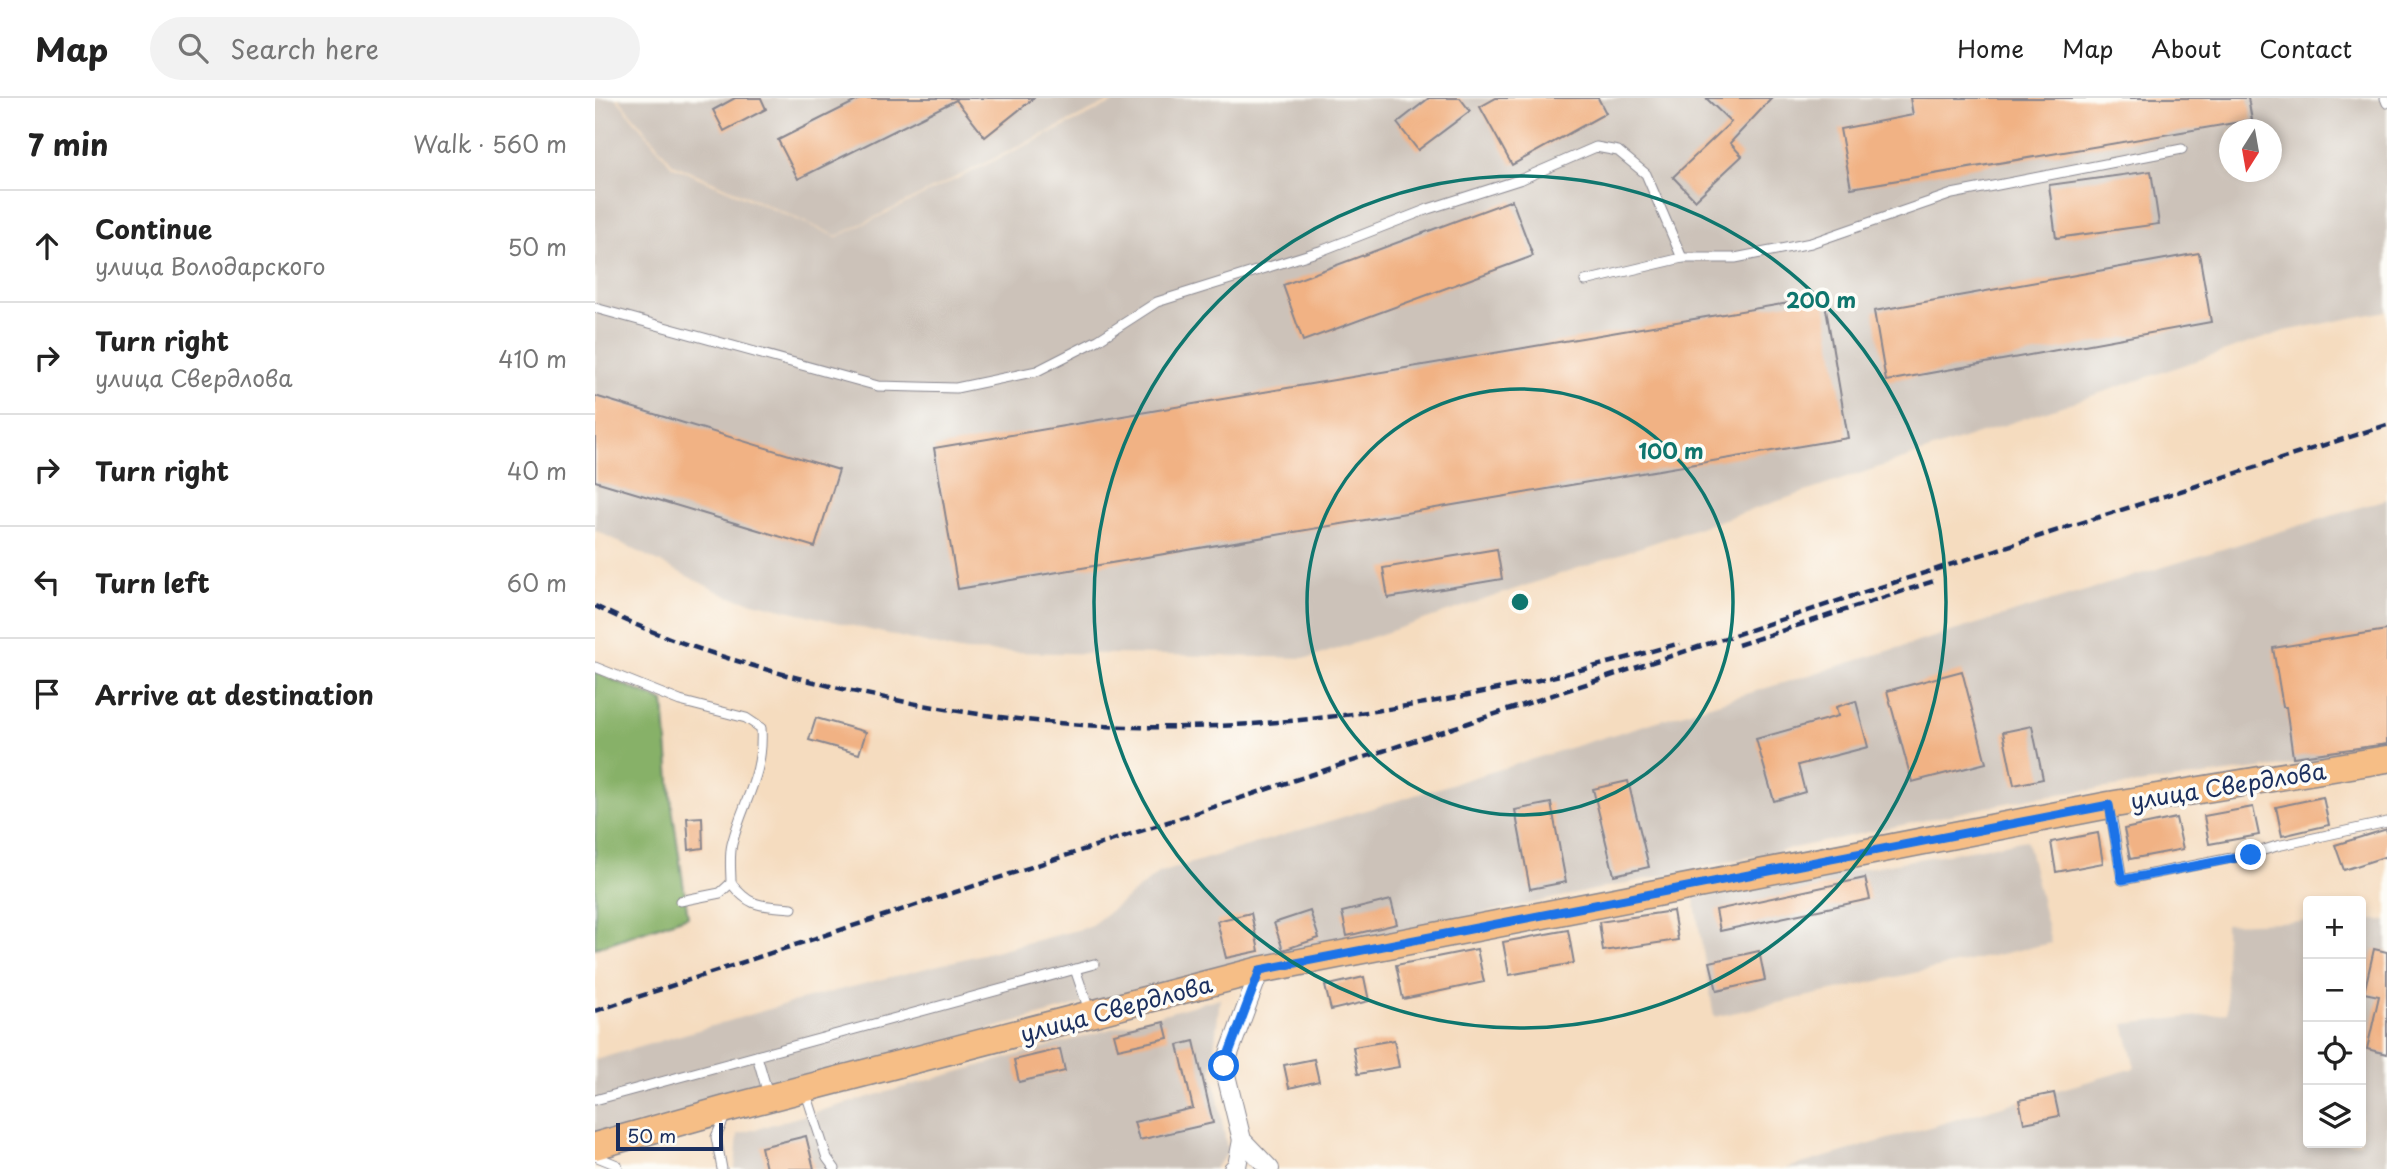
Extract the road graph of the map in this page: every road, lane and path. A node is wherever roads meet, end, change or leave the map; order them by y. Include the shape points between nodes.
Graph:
1 (2385, 98) edge
2 (2387, 103) edge
3 (2182, 149) dead end
4 (1682, 258) junction
5 (1585, 281) dead end
6 (595, 308) edge
7 (595, 667) edge
8 (2387, 760) edge
9 (2109, 805) junction
10 (2387, 822) edge
11 (731, 883) junction
12 (680, 901) dead end
13 (792, 908) dead end
14 (1094, 964) dead end
15 (1075, 969) junction
16 (1260, 970) junction
17 (1090, 1014) junction
18 (757, 1056) junction
19 (805, 1089) junction
20 (769, 1098) junction
21 (595, 1100) edge
22 (728, 1109) junction
23 (1242, 1140) junction
24 (595, 1146) edge
25 (595, 1156) edge
26 (618, 1169) edge
27 (722, 1169) edge
28 (835, 1169) edge
29 (1233, 1169) edge
30 (1270, 1169) edge

1 - 2 lane
3 - 4 lane via 1952,194 1811,243 1735,258
4 - 5 lane
4 - 6 lane via 1646,174 1618,152 1596,147 1522,179 1427,209 1323,250 1157,302 1098,340 1037,371 956,388 878,386
7 - 11 lane via 680,701 746,718 761,728 757,779 731,847
8 - 9 main road, улица Свердлова
9 - 10 lane via 2122,880
9 - 16 main road, улица Свердлова
11 - 12 lane via 720,893
11 - 13 lane via 753,904
14 - 15 lane
15 - 17 lane
15 - 18 lane
16 - 17 main road, улица Свердлова
16 - 23 street via 1224,1066
17 - 19 main road, улица Свердлова
18 - 20 lane
18 - 21 lane
19 - 20 main road, улица Свердлова
19 - 28 lane via 827,1158
20 - 22 main road, улица Свердлова
22 - 24 main road, улица Свердлова
22 - 27 lane via 716,1138
23 - 29 street
23 - 30 street
25 - 26 lane

